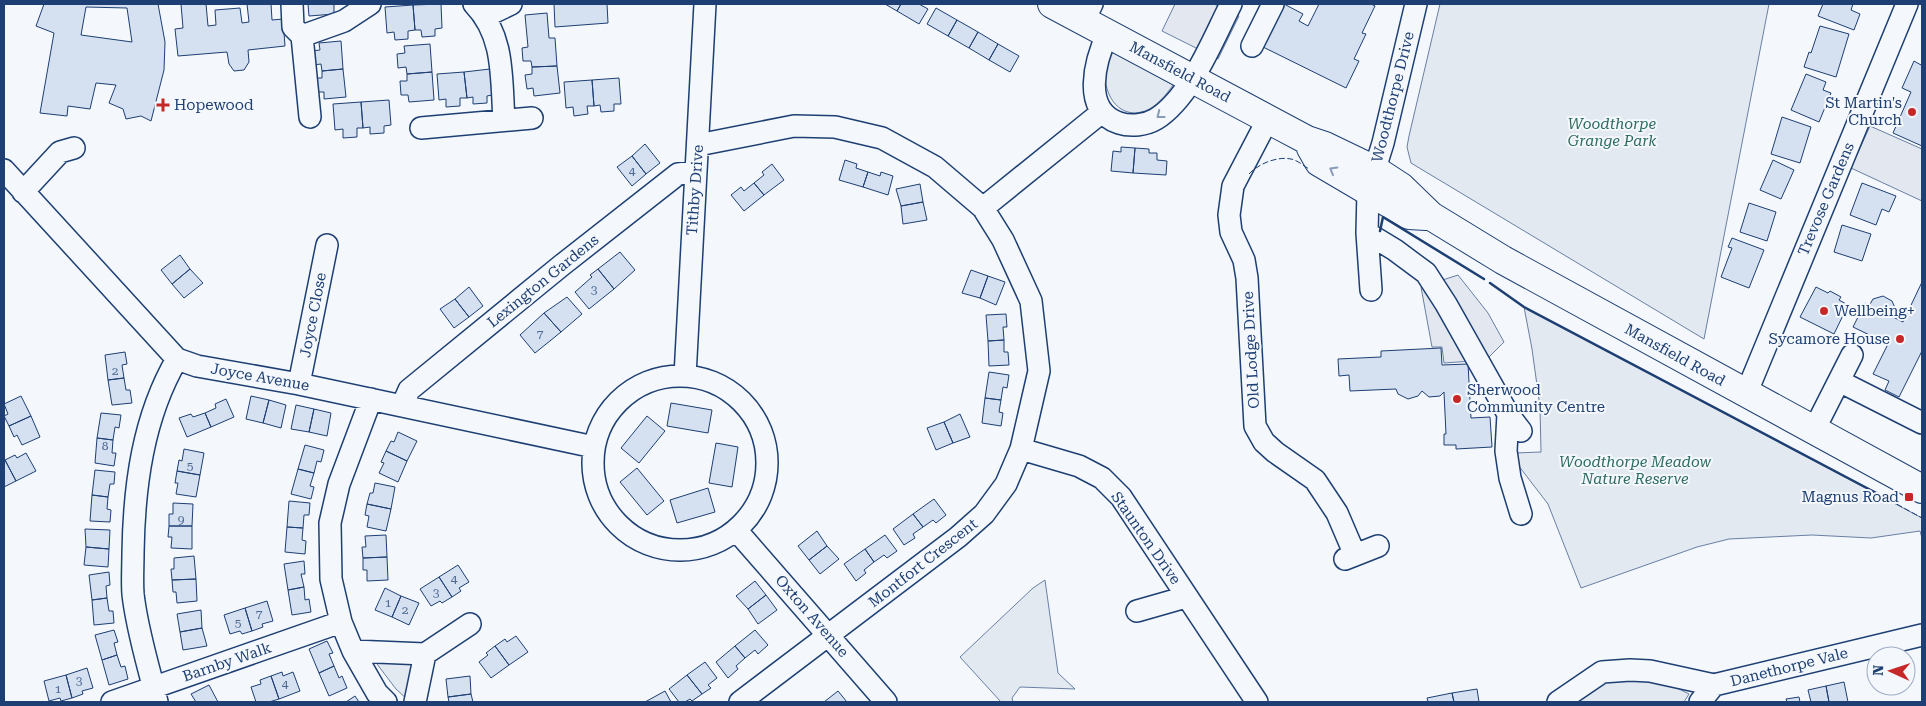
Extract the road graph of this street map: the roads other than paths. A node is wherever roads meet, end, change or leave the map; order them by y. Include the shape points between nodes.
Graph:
1 (292, 4) edge
2 (370, 4) edge
3 (510, 4) edge
4 (706, 4) edge
5 (1052, 4) edge
6 (1231, 4) edge
7 (1273, 4) edge
8 (1416, 4) edge
9 (1908, 4) edge
10 (480, 10) edge
11 (1088, 12) edge
12 (1108, 33) junction
13 (302, 36) junction
14 (1252, 46) dead end
15 (1194, 79) junction
16 (1102, 112) junction
17 (310, 117) dead end
18 (532, 118) dead end
19 (1268, 119) junction
20 (504, 120) junction
21 (422, 128) dead end
22 (698, 145) junction
23 (74, 148) dead end
24 (4, 170) edge
25 (696, 172) junction
26 (1372, 180) junction
27 (23, 192) junction
28 (983, 208) junction
29 (1367, 234) junction
30 (327, 245) dead end
31 (1371, 290) dead end
32 (1852, 355) dead end
33 (177, 358) junction
34 (685, 376) junction
35 (1839, 381) junction
36 (299, 384) junction
37 (1746, 394) junction
38 (371, 399) junction
39 (402, 406) junction
40 (1508, 414) junction
41 (1922, 423) edge
42 (1814, 430) junction
43 (1522, 431) dead end
44 (594, 447) junction
45 (1021, 450) junction
46 (1922, 489) edge
47 (1521, 514) dead end
48 (737, 531) junction
49 (1378, 546) dead end
50 (1186, 597) junction
51 (1137, 611) dead end
52 (341, 622) junction
53 (470, 624) dead end
54 (1922, 634) edge
55 (829, 635) junction
56 (353, 651) junction
57 (425, 654) junction
58 (1714, 685) junction
59 (155, 695) edge
60 (112, 702) edge
61 (386, 702) edge
62 (415, 702) edge
63 (740, 702) edge
64 (886, 702) edge
65 (1257, 702) edge
66 (1558, 702) edge
67 (1700, 702) edge

1 - 13 street via 293,27
2 - 13 street via 344,21
3 - 10 street
4 - 22 street, Tithby Drive
5 - 11 highway, Mansfield Road
6 - 15 street
7 - 14 street
8 - 26 street, Woodthorpe Drive via 1384,143
9 - 37 street, Trevose Gardens
10 - 20 street via 494,33 500,55
11 - 12 highway, Mansfield Road
12 - 15 highway, Mansfield Road
12 - 16 street via 1095,72 1094,89
13 - 17 street
15 -> 16 street via 1170,107 1144,124 1127,126
15 - 19 highway, Mansfield Road
16 - 28 street
18 - 20 street
19 - 26 highway, Mansfield Road via 1325,146
19 - 49 street, Old Lodge Drive via 1233,186 1228,215 1231,232 1245,266 1255,426 1264,442 1275,452 1315,480 1337,513 1350,557
20 - 21 street
22 - 25 street, Tithby Drive
22 - 28 street, Montfort Crescent via 794,126 835,127 882,138 935,167
23 - 27 street via 60,152
24 - 27 street, Joyce Avenue
25 - 34 street, Tithby Drive
25 - 39 street, Lexington Gardens via 678,174 569,259 409,390
26 - 29 street, Woodthorpe Drive
26 - 37 highway, Mansfield Road via 1401,187 1431,216 1542,282
27 - 33 street, Joyce Avenue
28 - 45 street, Montfort Crescent via 1003,240 1031,301 1039,371
29 - 31 street, Woodthorpe Drive
29 - 40 street via 1426,274
30 - 36 street, Joyce Close
32 - 35 street
33 - 36 street, Joyce Avenue via 197,366
33 - 59 street via 167,376 147,433 138,474 134,525 133,594
34 - 44 street via 663,377 626,395 611,409
34 - 48 street via 710,381 734,394 752,412 763,436 768,461 765,487 754,511
35 - 41 street
35 - 42 street
36 - 38 street, Joyce Avenue
37 - 42 highway, Mansfield Road
38 - 39 street, Joyce Avenue
38 - 52 street via 339,484 330,522 331,579
39 - 44 street, Joyce Avenue
40 - 43 street
40 - 47 street via 1506,451
42 - 46 highway, Mansfield Road
44 - 48 street via 593,472 600,497 613,519 632,536 655,547 676,551 698,550
45 - 50 street, Staunton Drive via 1079,466 1102,478 1120,497
45 - 55 street, Montfort Crescent via 1006,484 984,514
48 - 55 street, Oxton Avenue
50 - 51 street, Staunton Drive
50 - 65 street, Staunton Drive
52 - 56 street
52 - 59 street, Barnby Walk
53 - 57 street
54 - 58 street, Danethorpe Vale
55 - 63 street, Montfort Crescent
55 - 64 street, Oxton Avenue
56 - 57 street
56 - 61 street via 377,693
57 - 62 street
58 - 66 street, Danethorpe Vale via 1650,671 1602,672
58 - 67 street, Danethorpe Vale
59 - 60 street, Barnby Walk

